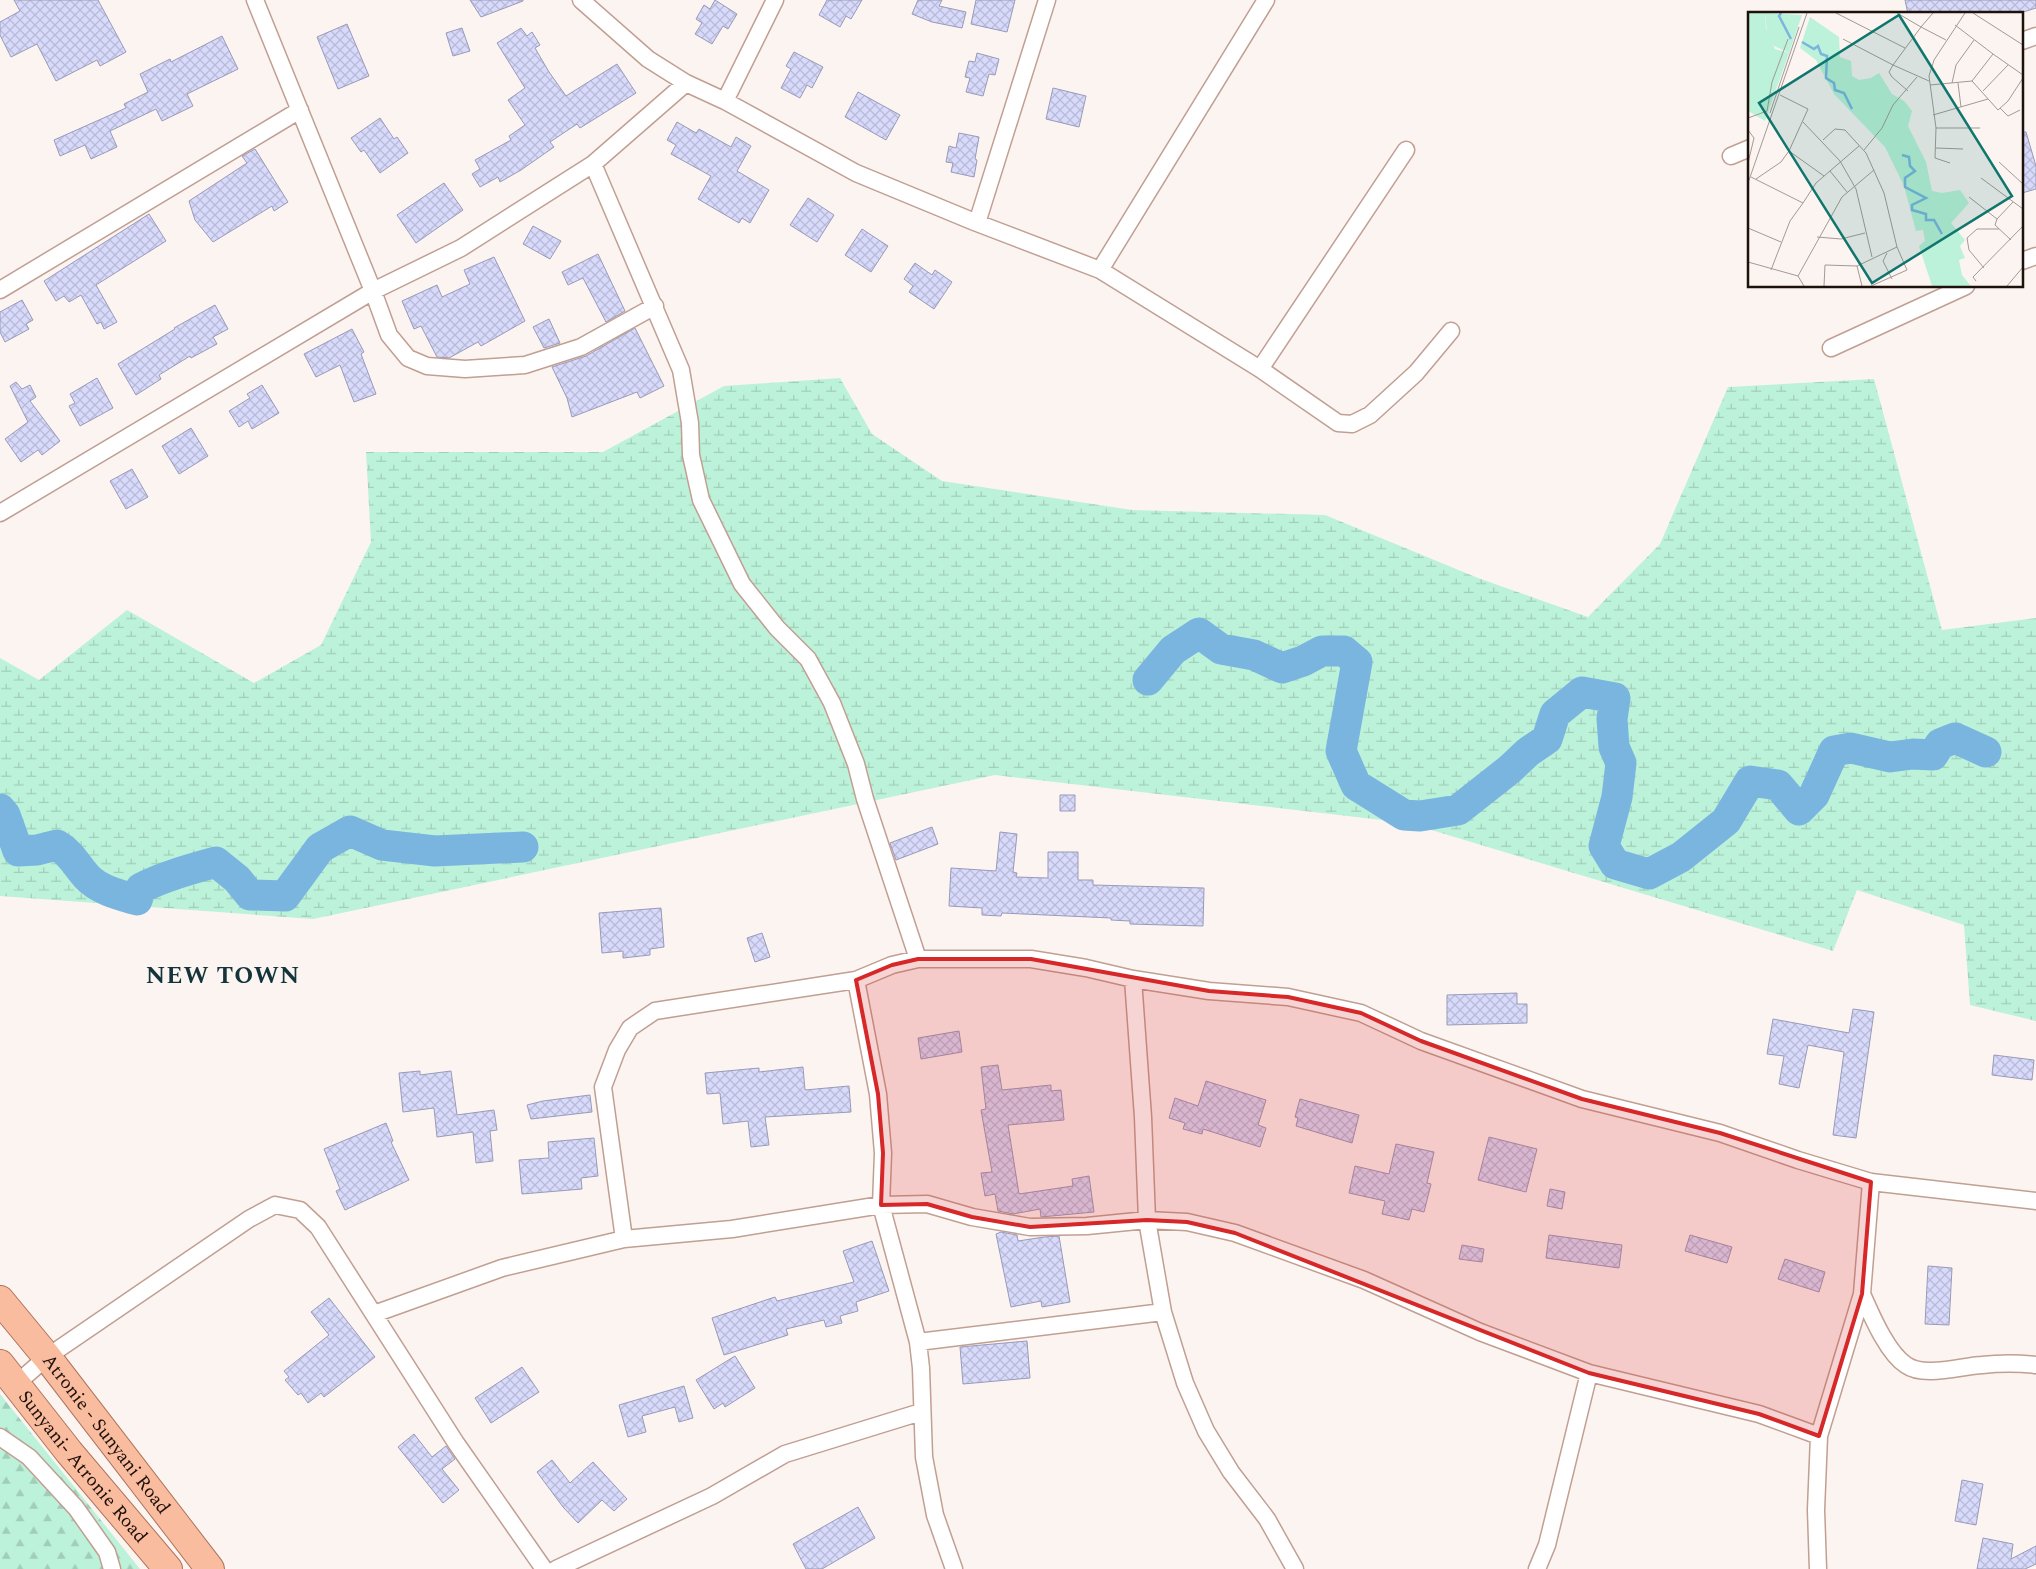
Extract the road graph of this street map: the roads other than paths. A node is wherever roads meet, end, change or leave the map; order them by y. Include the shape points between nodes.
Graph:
1 (255, 0) edge
2 (580, 0) edge
3 (775, 0) edge
4 (1047, 0) edge
5 (1266, 0) edge
6 (2036, 36) edge
7 (2024, 40) edge
8 (686, 83) junction
9 (725, 101) junction
10 (300, 110) junction
11 (1748, 149) edge
12 (1406, 150) dead end
13 (1731, 156) dead end
14 (593, 164) junction
15 (977, 223) junction
16 (2036, 256) edge
17 (2024, 260) edge
18 (1100, 270) junction
19 (1962, 288) edge
20 (0, 290) edge
21 (373, 291) junction
22 (655, 306) junction
23 (1451, 331) dead end
24 (1831, 348) dead end
25 (1260, 369) junction
26 (0, 513) edge
27 (918, 959) junction
28 (1133, 979) junction
29 (856, 980) junction
30 (1871, 1182) junction
31 (2036, 1201) edge
32 (881, 1205) junction
33 (1147, 1220) junction
34 (624, 1239) junction
35 (1862, 1294) junction
36 (0, 1300) edge
37 (1163, 1312) junction
38 (374, 1314) junction
39 (918, 1342) junction
40 (47, 1357) junction
41 (2036, 1365) edge
42 (1589, 1373) junction
43 (8, 1374) edge
44 (921, 1412) junction
45 (1819, 1436) junction
46 (0, 1437) edge
47 (112, 1569) edge
48 (168, 1569) edge
49 (210, 1569) edge
50 (544, 1569) edge
51 (556, 1569) edge
52 (954, 1569) edge
53 (1295, 1569) edge
54 (1537, 1569) edge
55 (1818, 1569) edge

1 - 10 street
2 - 8 street via 648,59
3 - 9 street
4 - 15 street
5 - 18 street
6 - 7 street
8 - 9 street
8 - 14 street
9 - 15 street via 856,173
10 - 20 street
10 - 21 street
11 - 13 street
12 - 25 street
14 - 21 street via 461,248
14 - 22 street
15 - 18 street
16 - 17 street
18 - 25 street
19 - 24 street
21 - 22 street via 389,335 408,358 427,366 525,365 581,347
21 - 26 street
22 - 27 street via 681,370 690,423 691,455 701,500 742,584 784,636 808,659 832,703 856,764
23 - 25 street via 1416,373 1370,415 1352,424 1338,423
27 - 28 street via 1031,959
27 - 29 street via 892,965
28 - 30 street via 1209,991 1288,997 1361,1013 1421,1041 1582,1099 1720,1134
28 - 33 street via 1144,1117
29 - 32 street via 878,1094 883,1153
29 - 34 street via 655,1011 630,1028 617,1050 603,1087
30 - 31 street
30 - 35 street
32 - 33 street via 927,1204 972,1218 1030,1227
32 - 34 street via 732,1229
32 - 39 street
33 - 37 street
33 - 42 street via 1187,1222 1235,1233 1364,1280 1480,1332
34 - 38 street via 502,1268
35 - 41 street via 1893,1352 1907,1366 1927,1371 1982,1365
35 - 45 street
36 - 40 highway, Atronie - Sunyani Road
37 - 39 street
37 - 53 street via 1185,1383 1206,1431 1231,1472 1267,1519
38 - 40 street via 318,1227 300,1210 275,1205 248,1219
38 - 50 street via 456,1443
39 - 44 street
40 - 43 street
40 - 49 highway, Atronie - Sunyani Road
42 - 45 street via 1759,1414
42 - 54 street via 1547,1546
43 - 48 highway, Sunyani- Atronie Road
44 - 51 street via 785,1454 712,1496
44 - 52 street via 924,1457 935,1515
45 - 55 street
46 - 47 street via 29,1457 76,1508 107,1552

